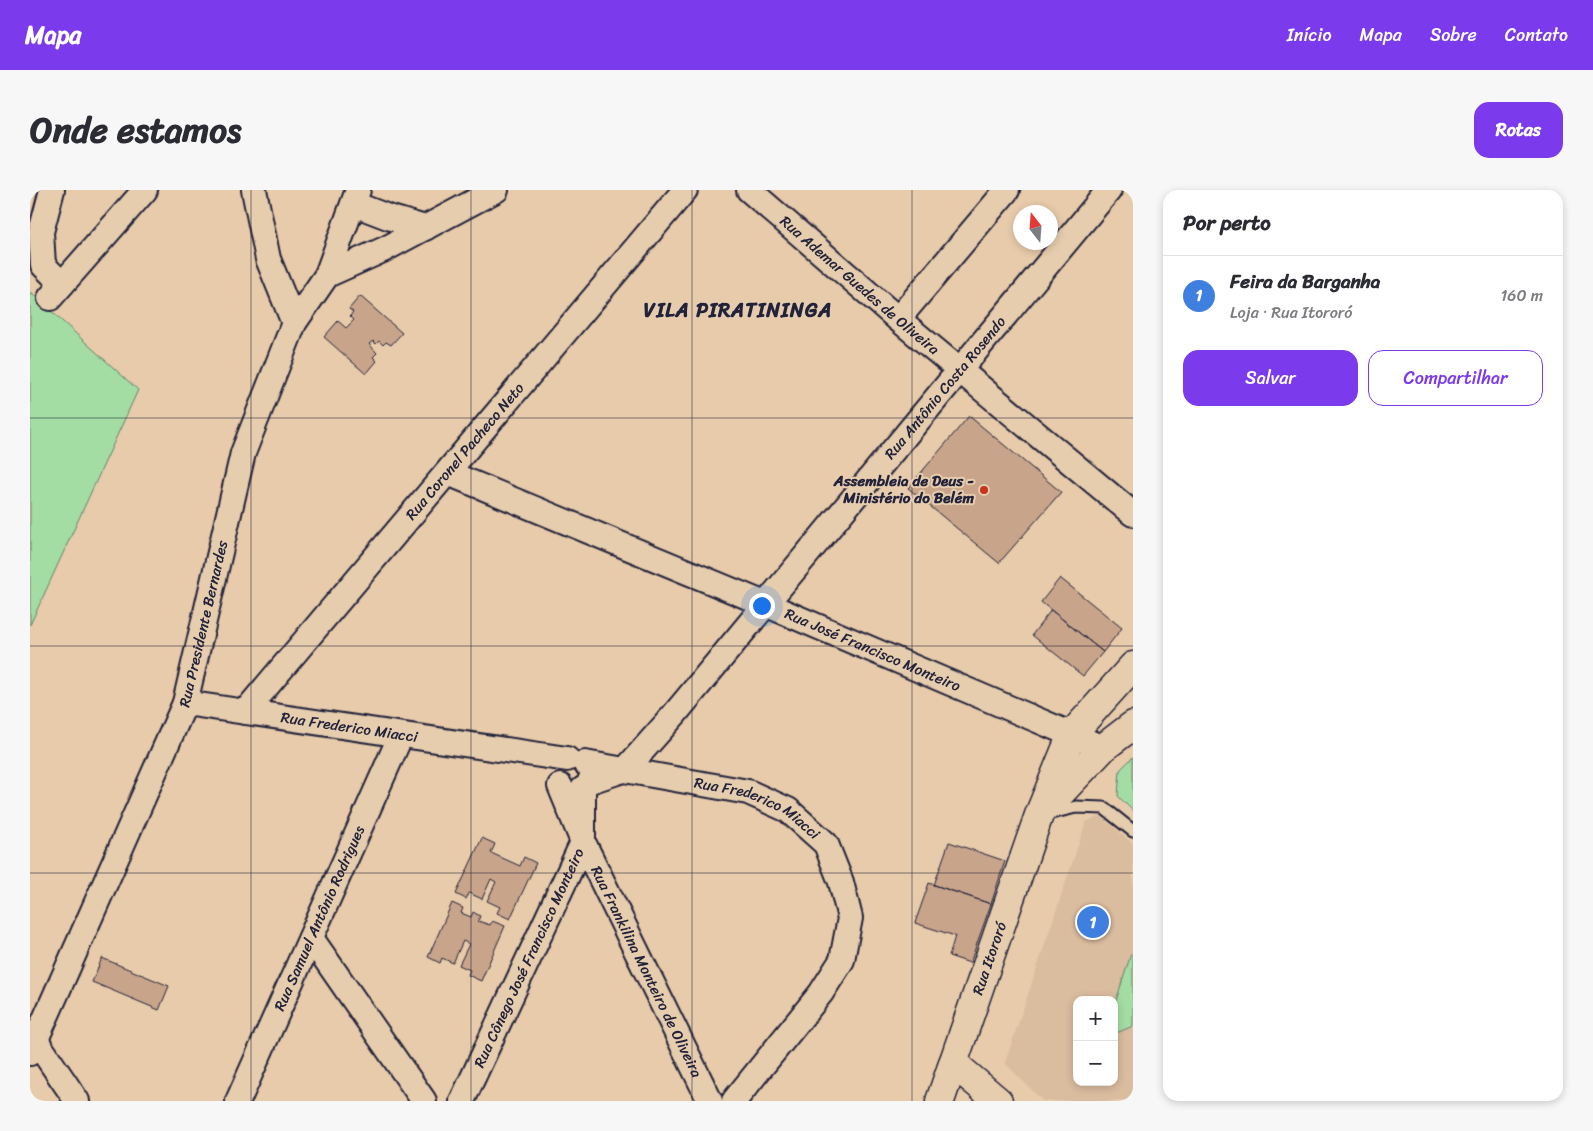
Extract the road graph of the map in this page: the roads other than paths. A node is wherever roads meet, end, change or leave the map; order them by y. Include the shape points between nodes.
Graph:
1 (52, 190) edge
2 (145, 190) edge
3 (254, 190) edge
4 (496, 190) edge
5 (685, 190) edge
6 (749, 190) edge
7 (1007, 190) edge
8 (1109, 190) edge
9 (356, 197) edge
10 (425, 228) junction
11 (327, 275) junction
12 (898, 319) junction
13 (294, 323) junction
14 (960, 369) junction
15 (448, 473) junction
16 (1133, 514) edge
17 (766, 604) junction
18 (1133, 666) edge
19 (185, 703) junction
20 (245, 712) junction
21 (1133, 725) edge
22 (1072, 734) junction
23 (401, 735) junction
24 (1103, 748) junction
25 (626, 769) junction
26 (574, 776) junction
27 (1039, 815) junction
28 (1133, 831) edge
29 (583, 842) junction
30 (312, 938) junction
31 (32, 1042) edge
32 (953, 1063) junction
33 (77, 1101) edge
34 (238, 1101) edge
35 (424, 1101) edge
36 (462, 1101) edge
37 (710, 1101) edge
38 (734, 1101) edge
39 (940, 1101) edge
40 (998, 1101) edge

1 - 2 street via 42,232 43,265 56,291
3 - 13 street via 268,260
4 - 10 street
5 - 15 street, Rua Coronel Pacheco Neto
6 - 12 street, Rua Ademar Guedes de Oliveira
7 - 12 street
8 - 14 street, Rua Antônio Costa Rosendo
9 - 10 street via 388,218
9 - 11 street, Rua Presidente Bernardes
10 - 11 street
11 - 13 street, Rua Presidente Bernardes
12 - 14 street, Rua Ademar Guedes de Oliveira
13 - 19 street, Rua Presidente Bernardes via 242,453
14 - 16 street, Rua Ademar Guedes de Oliveira
14 - 17 street, Rua Antônio Costa Rosendo
15 - 17 street, Rua José Francisco Monteiro
15 - 20 street, Rua Coronel Pacheco Neto
17 - 22 street, Rua José Francisco Monteiro
17 - 25 street, Rua Antônio Costa Rosendo
18 - 22 street, Rua Itororó
19 - 20 street, Rua Frederico Miacci
19 - 31 street, Rua Presidente Bernardes
20 - 23 street, Rua Frederico Miacci
21 - 24 street, Rua Itororó
22 - 24 street, Rua José Francisco Monteiro
22 - 27 street, Rua Itororó
23 - 26 street, Rua Frederico Miacci via 513,752
23 - 30 street, Rua Samuel Antônio Rodrigues
24 - 27 street, Rua Itororó
25 - 26 street, Rua Frederico Miacci
25 - 38 street, Rua Frederico Miacci via 748,792 788,810 826,844 841,882 850,918 842,960 821,993
26 - 29 street, Rua Frankilina Monteiro de Oliveira
27 - 28 lane via 1076,807 1104,808
27 - 32 street, Rua Itororó
29 - 36 street, Rua Cônego José Francisco Monteiro
29 - 37 street, Rua Frankilina Monteiro de Oliveira
30 - 34 street, Rua Samuel Antônio Rodrigues
30 - 35 street
31 - 33 street
32 - 39 street, Rua Itororó
32 - 40 street

